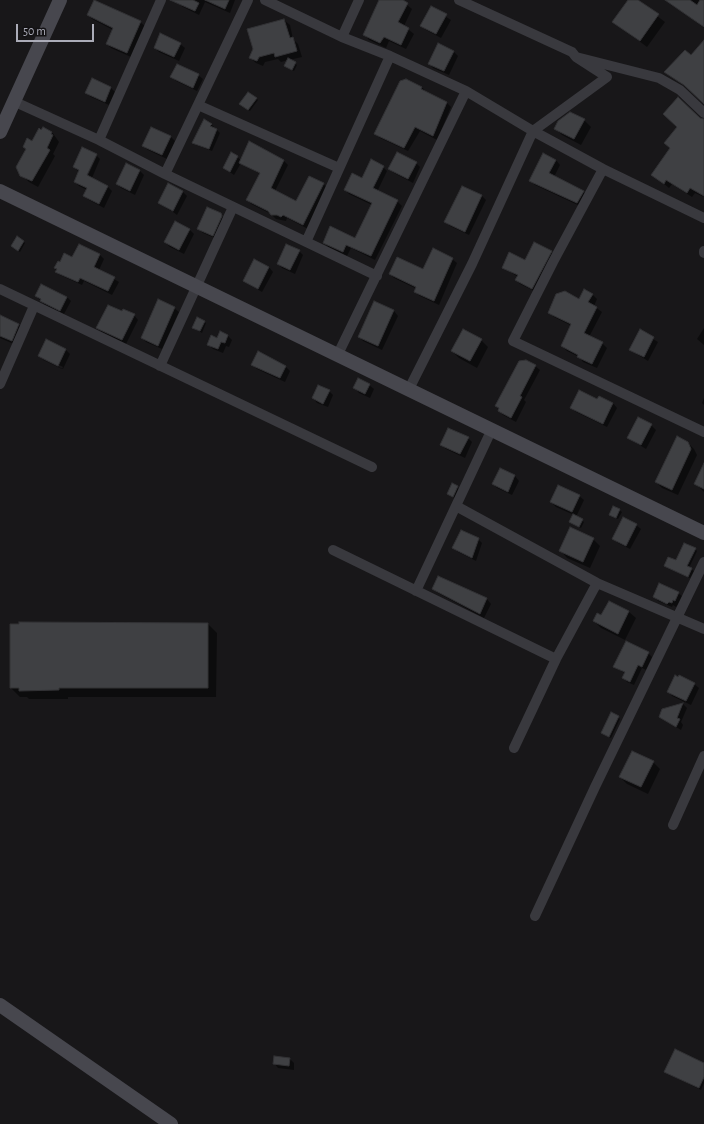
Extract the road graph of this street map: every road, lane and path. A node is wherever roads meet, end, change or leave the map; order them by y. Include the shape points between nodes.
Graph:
1 (60, 0) edge
2 (161, 0) edge
3 (248, 0) edge
4 (265, 0) edge
5 (359, 0) edge
6 (463, 1) edge
7 (342, 37) junction
8 (390, 56) junction
9 (576, 57) junction
10 (466, 91) junction
11 (13, 101) junction
12 (198, 105) junction
13 (704, 113) edge
14 (533, 131) junction
15 (0, 132) edge
16 (99, 140) junction
17 (339, 168) junction
18 (603, 169) junction
19 (165, 174) junction
20 (0, 191) edge
21 (233, 207) junction
22 (704, 218) edge
23 (306, 242) junction
24 (377, 276) junction
25 (197, 286) junction
26 (0, 289) edge
27 (34, 306) junction
28 (338, 354) junction
29 (160, 366) junction
30 (0, 384) edge
31 (409, 389) junction
32 (492, 429) junction
33 (704, 432) edge
34 (372, 467) dead end
35 (456, 506) junction
36 (704, 533) edge
37 (332, 550) dead end
38 (704, 562) edge
39 (596, 583) junction
40 (416, 591) junction
41 (678, 617) junction
42 (704, 629) edge
43 (556, 659) junction
44 (514, 748) dead end
45 (704, 756) edge
46 (672, 825) dead end
47 (535, 916) dead end
48 (0, 1005) edge
49 (171, 1124) edge

1 - 11 street
2 - 16 street
3 - 12 street
4 - 7 street
5 - 7 street
6 - 9 street via 572,52
7 - 8 street
8 - 10 street
8 - 17 street
9 - 13 street via 659,78 680,90
9 - 14 street via 607,77
10 - 14 street
10 - 24 street
11 - 15 street
11 - 16 street
12 - 17 street
12 - 19 street
14 - 18 street
14 - 31 street via 472,264
16 - 19 street
17 - 23 street
18 - 22 street
18 - 33 street via 513,341
19 - 21 street
20 - 25 street
21 - 23 street
21 - 25 street
23 - 24 street
24 - 28 street
25 - 28 street
25 - 29 street
26 - 27 street
27 - 29 street
27 - 30 street
28 - 31 street
29 - 34 street
31 - 32 street
32 - 35 street
32 - 36 street
35 - 39 street
35 - 40 street
37 - 40 street
38 - 41 street
39 - 41 street
39 - 43 street
40 - 43 street
41 - 42 street
41 - 47 street
43 - 44 street
45 - 46 street
48 - 49 street

